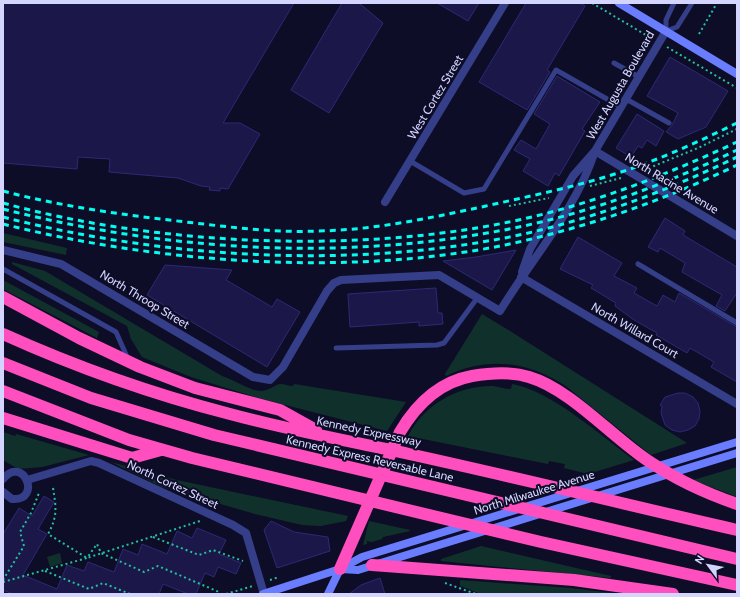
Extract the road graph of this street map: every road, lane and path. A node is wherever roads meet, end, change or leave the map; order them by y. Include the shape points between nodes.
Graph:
1 (504, 3) edge
2 (592, 3) edge
3 (619, 3) edge
4 (674, 3) edge
5 (692, 3) edge
6 (717, 3) edge
7 (666, 31) junction
8 (642, 32) dead end
9 (699, 34) dead end
10 (672, 50) dead end
11 (614, 63) dead end
12 (737, 74) edge
13 (639, 77) junction
14 (737, 88) edge
15 (626, 99) junction
16 (621, 107) junction
17 (668, 123) dead end
18 (737, 129) edge
19 (595, 151) junction
20 (410, 162) junction
21 (646, 169) dead end
22 (622, 178) dead end
23 (591, 186) dead end
24 (544, 199) dead end
25 (385, 202) dead end
26 (509, 206) dead end
27 (737, 236) edge
28 (3, 250) edge
29 (638, 264) dead end
30 (3, 269) edge
31 (521, 277) junction
32 (3, 297) edge
33 (478, 297) junction
34 (737, 323) edge
35 (3, 334) edge
36 (336, 348) dead end
37 (129, 362) junction
38 (3, 363) edge
39 (3, 391) edge
40 (737, 403) edge
41 (3, 418) edge
42 (327, 437) junction
43 (737, 442) edge
44 (161, 450) junction
45 (737, 453) edge
46 (3, 479) edge
47 (27, 480) junction
48 (53, 488) dead end
49 (3, 492) edge
50 (39, 493) dead end
51 (737, 504) edge
52 (200, 520) dead end
53 (737, 530) edge
54 (152, 536) junction
55 (101, 553) junction
56 (87, 558) junction
57 (737, 559) edge
58 (243, 561) dead end
59 (372, 565) junction
60 (340, 569) junction
61 (44, 570) junction
62 (3, 581) edge
63 (444, 582) dead end
64 (737, 585) edge
65 (248, 587) dead end
66 (219, 592) dead end
67 (130, 594) edge
68 (226, 594) edge
69 (264, 594) edge
70 (328, 594) edge
71 (476, 594) edge
72 (673, 594) edge

1 - 20 street, West Cortez Street
2 - 8 path
3 - 7 main road
4 - 7 lane, West Augusta Boulevard via 666,20
5 - 7 lane, West Augusta Boulevard via 677,27
6 - 9 path
7 - 12 main road
7 - 13 street, West Augusta Boulevard
10 - 14 path
11 - 13 lane
13 - 15 street, West Augusta Boulevard
15 - 16 street, West Augusta Boulevard
15 - 17 lane
16 - 19 street, West Augusta Boulevard
16 - 20 lane via 556,70 484,189 464,193
18 - 21 path
19 - 27 street, North Racine Avenue
19 - 31 street, West Augusta Boulevard via 588,173 545,246
19 - 31 street, West Augusta Boulevard via 573,176 530,249
20 - 25 street, West Cortez Street
22 - 23 path
24 - 26 path
28 - 33 street, North Throop Street via 61,264 253,377 270,380 283,367 334,283 352,279 433,275 444,278
29 - 34 lane
30 - 37 lane via 116,332
31 - 33 street, West Augusta Boulevard via 500,310
31 - 40 street, North Willard Court
32 - 37 highway via 78,338
33 - 36 lane via 444,343
35 - 42 highway, Kennedy Expressway via 40,351 160,394
37 - 42 highway via 195,388 280,410
38 - 57 highway, Kennedy Express Reversable Lane via 91,398 214,435
39 - 44 highway via 94,428
41 - 44 highway via 132,458
42 - 53 highway, Kennedy Expressway
43 - 60 main road, North Milwaukee Avenue via 362,557
44 - 64 highway via 454,521
45 - 59 main road, North Milwaukee Avenue
46 - 47 street via 13,472 21,474
47 - 49 street via 27,492 20,498 12,499
47 - 69 street, North Cortez Street via 92,461 233,525 246,533
48 - 56 path via 55,522 48,534
50 - 62 path via 20,532 24,546
51 - 60 highway via 690,486 646,460 543,382 514,373 482,374 448,384 410,414
52 - 54 path
54 - 55 path
54 - 58 path via 199,555 213,550
55 - 56 path
55 - 56 path via 97,544
55 - 66 path via 144,572 158,566
56 - 61 path
59 - 60 main road, North Milwaukee Avenue via 358,570
59 - 72 highway via 574,580
60 - 69 main road, North Milwaukee Avenue
60 - 70 main road
61 - 62 path
61 - 67 path via 89,589 103,583
63 - 71 path
65 - 68 path

